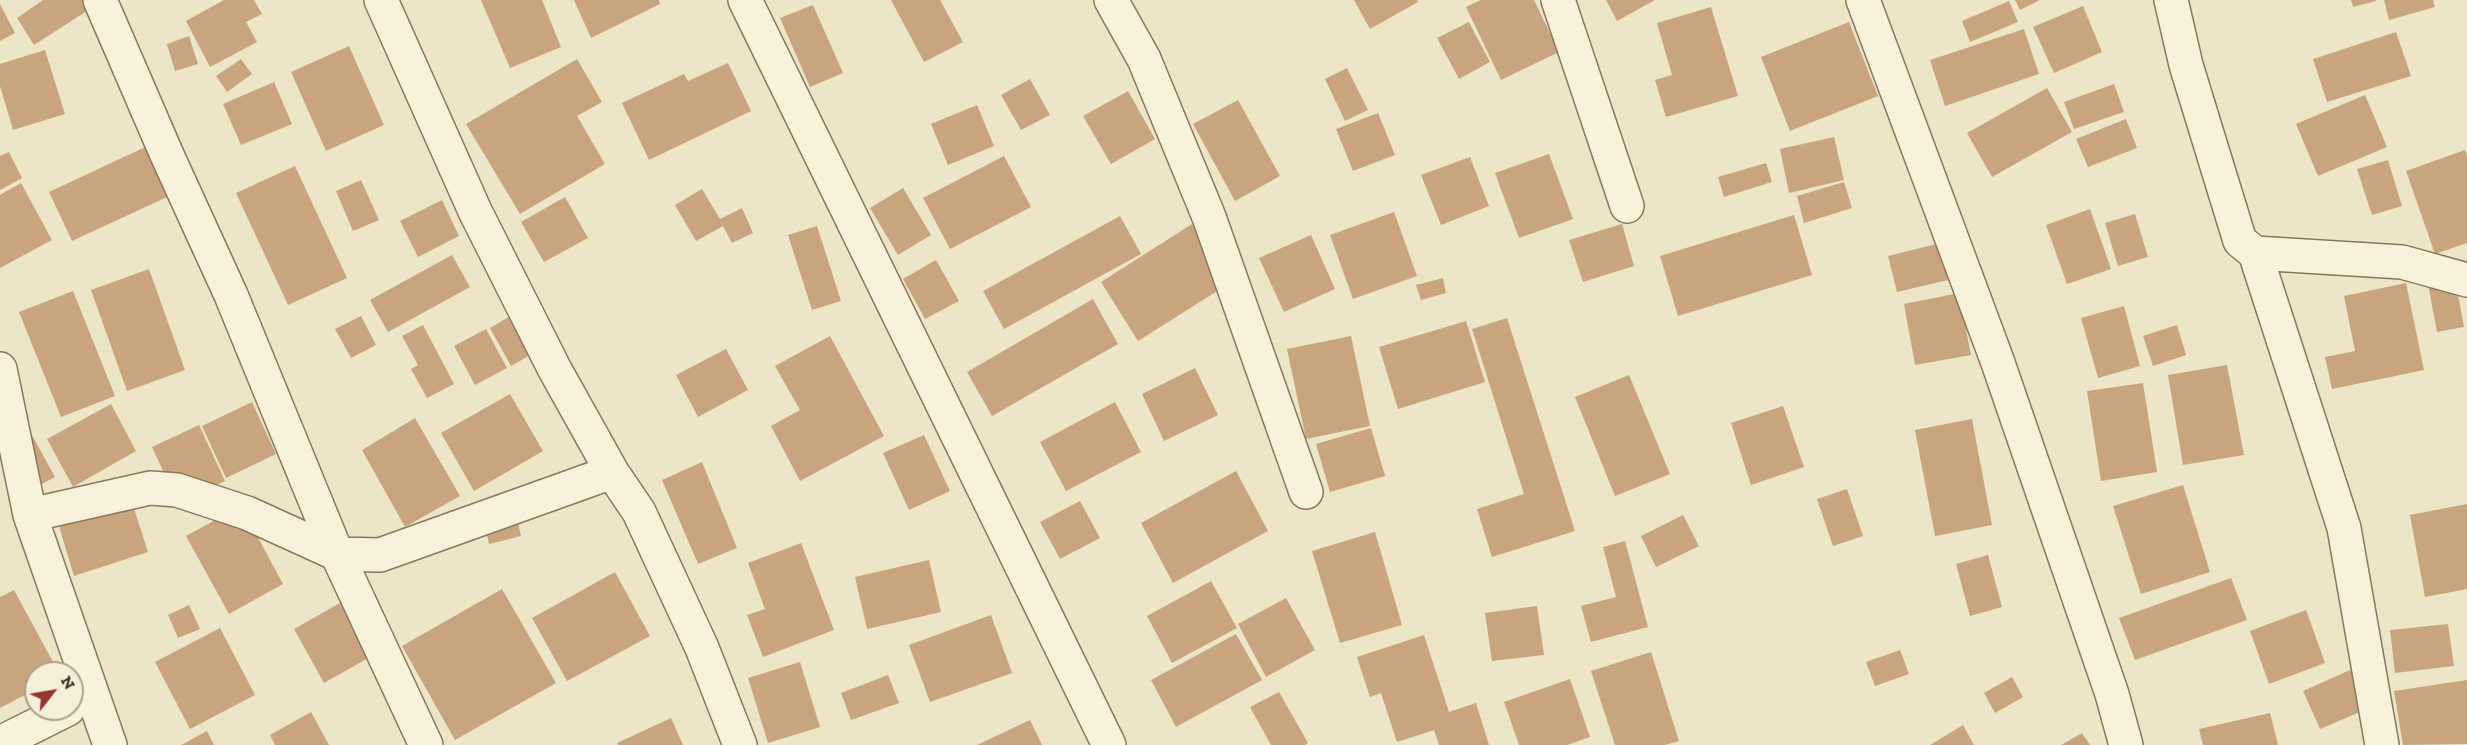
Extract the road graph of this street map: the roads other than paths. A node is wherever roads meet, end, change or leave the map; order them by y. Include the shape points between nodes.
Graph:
1 (100, 0) edge
2 (381, 0) edge
3 (745, 0) edge
4 (1111, 0) edge
5 (1558, 0) edge
6 (1863, 0) edge
7 (2171, 0) edge
8 (1627, 206) dead end
9 (2255, 253) junction
10 (2467, 280) edge
11 (0, 369) edge
12 (7, 445) edge
13 (612, 472) junction
14 (1306, 492) dead end
15 (30, 515) junction
16 (337, 554) junction
17 (66, 661) edge
18 (84, 713) edge
19 (43, 721) edge
20 (0, 743) edge
21 (110, 745) edge
22 (426, 745) edge
23 (740, 745) edge
24 (1109, 745) edge
25 (2126, 745) edge
26 (2382, 745) edge

1 - 16 street via 231,295
2 - 13 street via 475,211 554,368
3 - 24 street
4 - 14 street via 1144,59 1209,216
5 - 8 street
6 - 25 street via 1997,360
7 - 9 street via 2186,65 2240,241
9 - 10 street via 2402,262
9 - 26 street via 2344,528
11 - 12 street
12 - 15 street
13 - 16 street via 380,555
13 - 23 street via 639,512 702,648
15 - 16 street via 150,488 177,490 247,513
15 - 17 street
16 - 22 street
18 - 21 street
19 - 20 street

